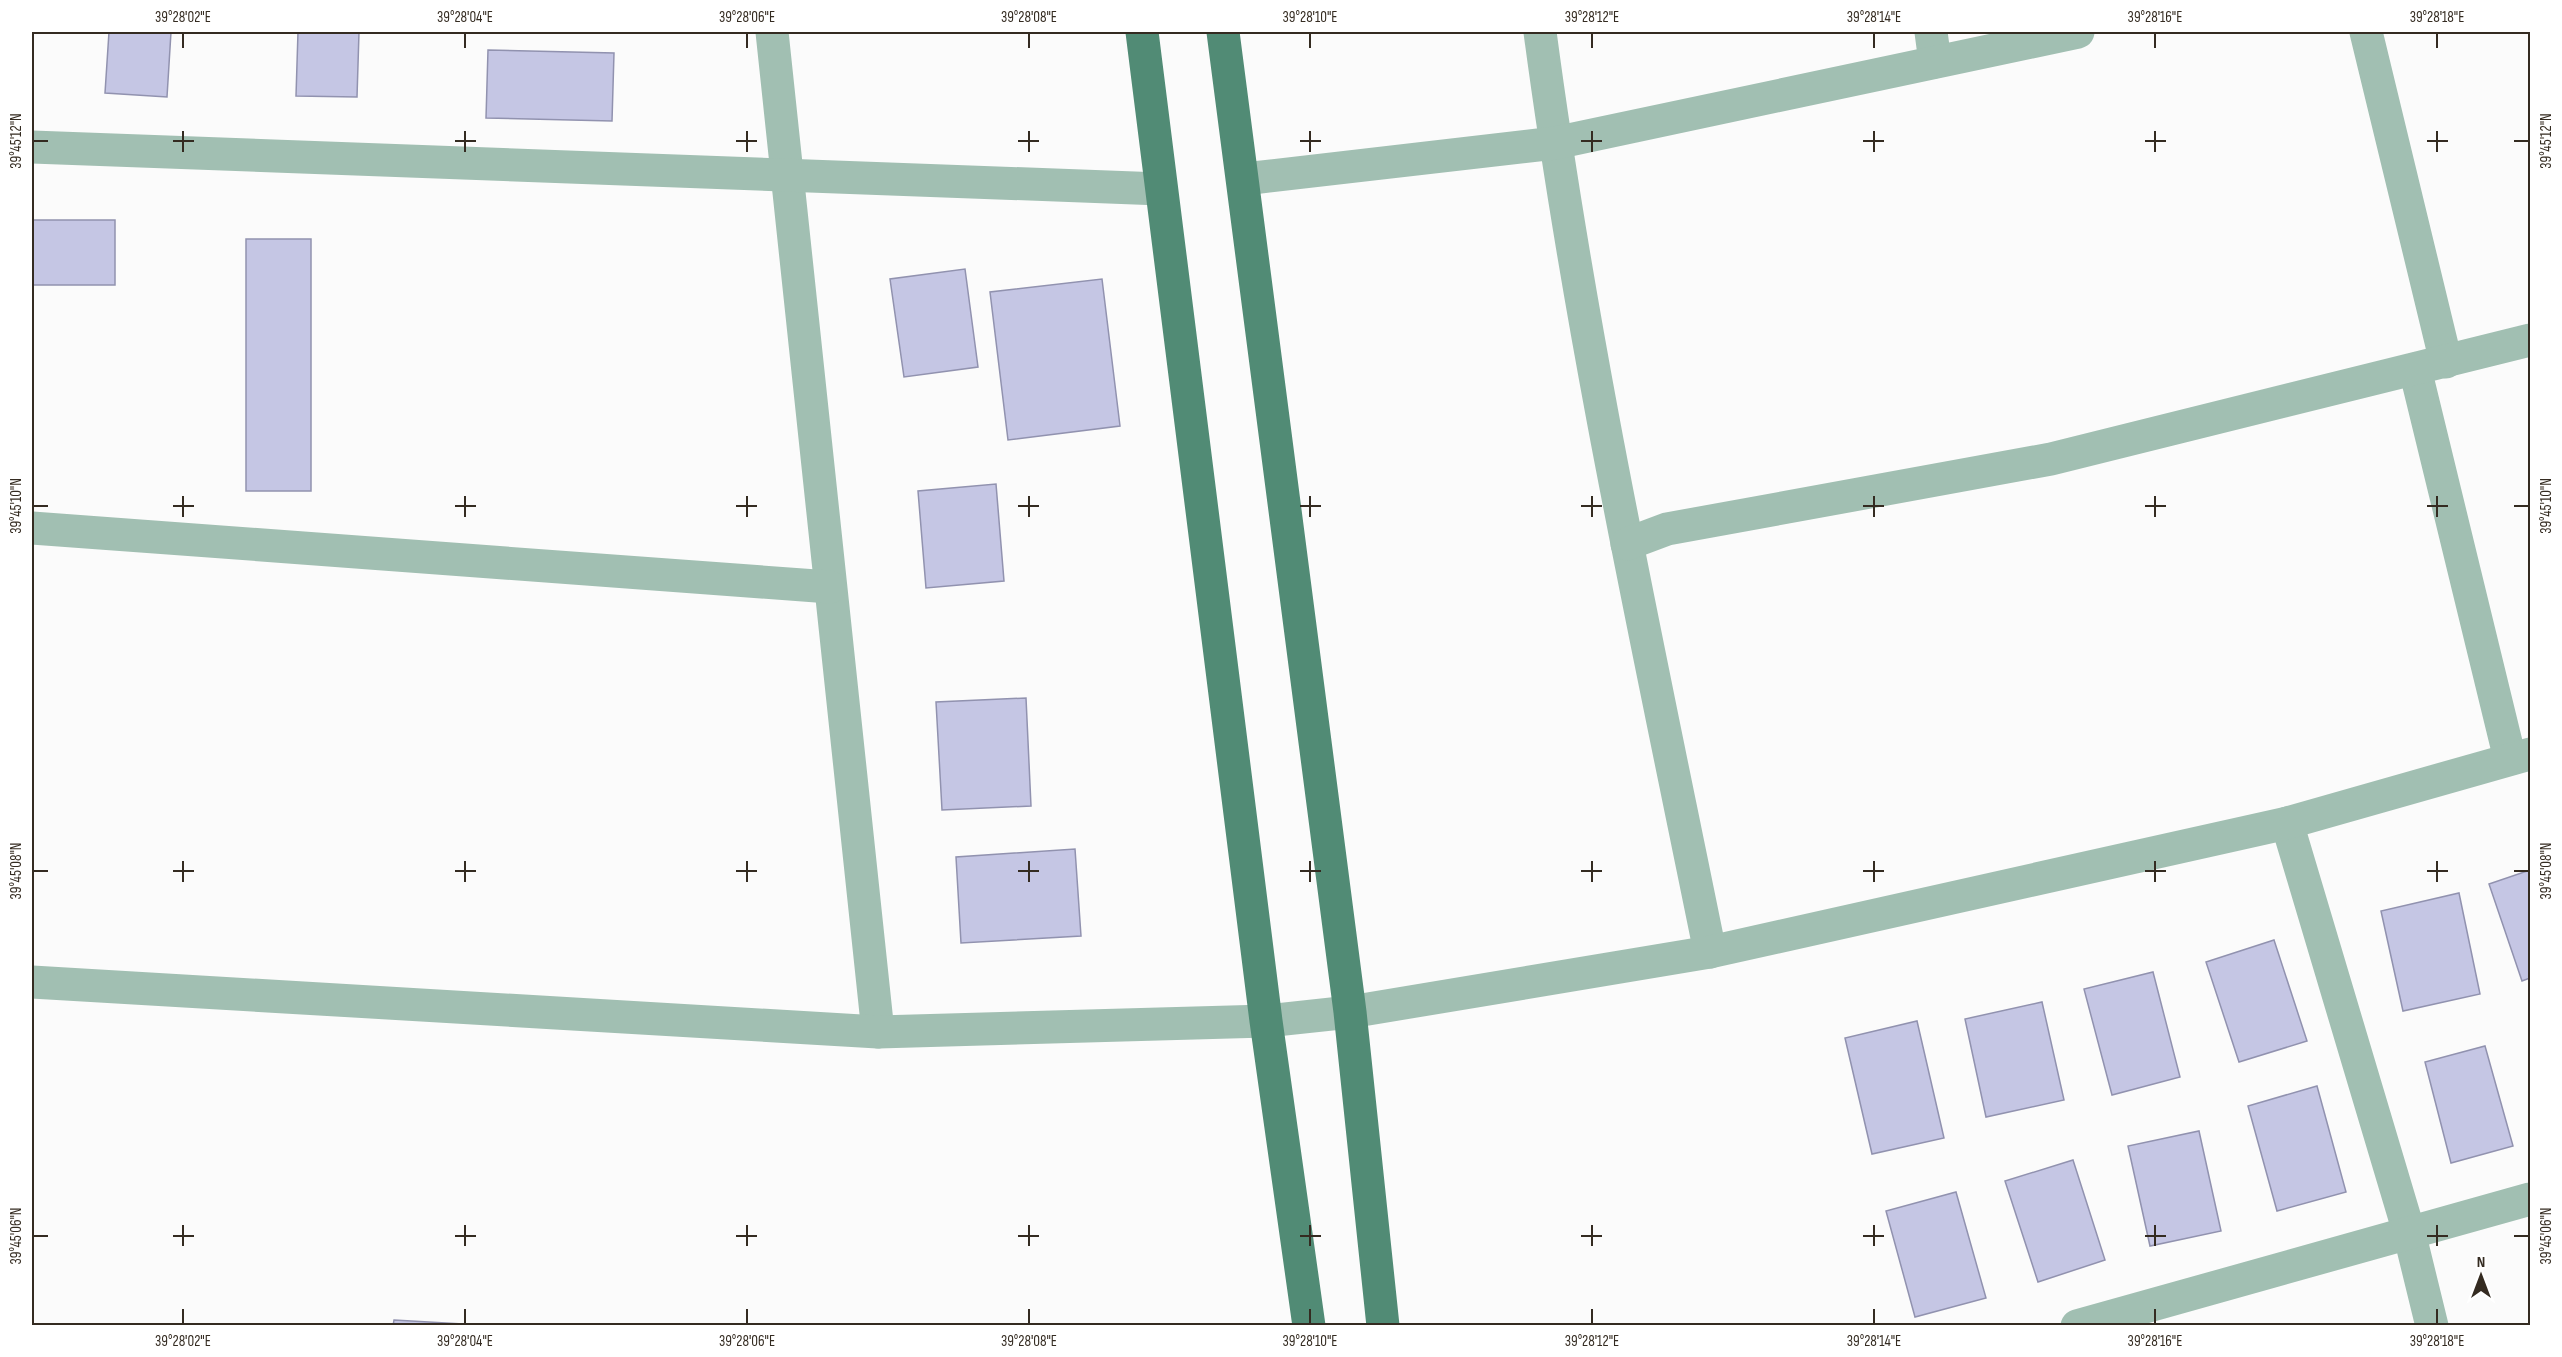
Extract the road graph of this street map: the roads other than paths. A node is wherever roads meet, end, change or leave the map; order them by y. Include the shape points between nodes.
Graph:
1 (772, 32) edge
2 (1142, 32) edge
3 (1223, 32) edge
4 (1540, 32) edge
5 (2078, 32) edge
6 (2366, 32) edge
7 (1933, 47) edge
8 (1555, 143) junction
9 (32, 147) edge
10 (786, 176) junction
11 (1244, 179) junction
12 (1161, 189) junction
13 (2530, 340) edge
14 (2431, 366) junction
15 (32, 528) edge
16 (1627, 544) junction
17 (830, 587) junction
18 (2520, 757) edge
19 (2287, 823) junction
20 (1710, 952) junction
21 (32, 982) edge
22 (1350, 1012) junction
23 (1266, 1021) junction
24 (879, 1032) junction
25 (2530, 1199) edge
26 (2409, 1232) junction
27 (2086, 1324) edge
28 (1309, 1326) edge
29 (1383, 1326) edge
30 (2432, 1326) edge

1 - 10 street
2 - 12 main road
3 - 11 main road
4 - 8 street
5 - 7 street
6 - 14 street
7 - 8 street
8 - 11 street
8 - 16 street
9 - 10 street
10 - 12 street
10 - 17 street
11 - 22 main road
12 - 23 main road
13 - 14 street
14 - 16 street via 2051,459 1668,529
14 - 18 street
15 - 17 street
16 - 20 street
17 - 24 street
18 - 19 street
19 - 20 street
19 - 26 street
20 - 22 street
21 - 24 street
22 - 23 street
22 - 29 main road
23 - 24 street
23 - 28 main road
25 - 26 street
26 - 27 street
26 - 30 street

